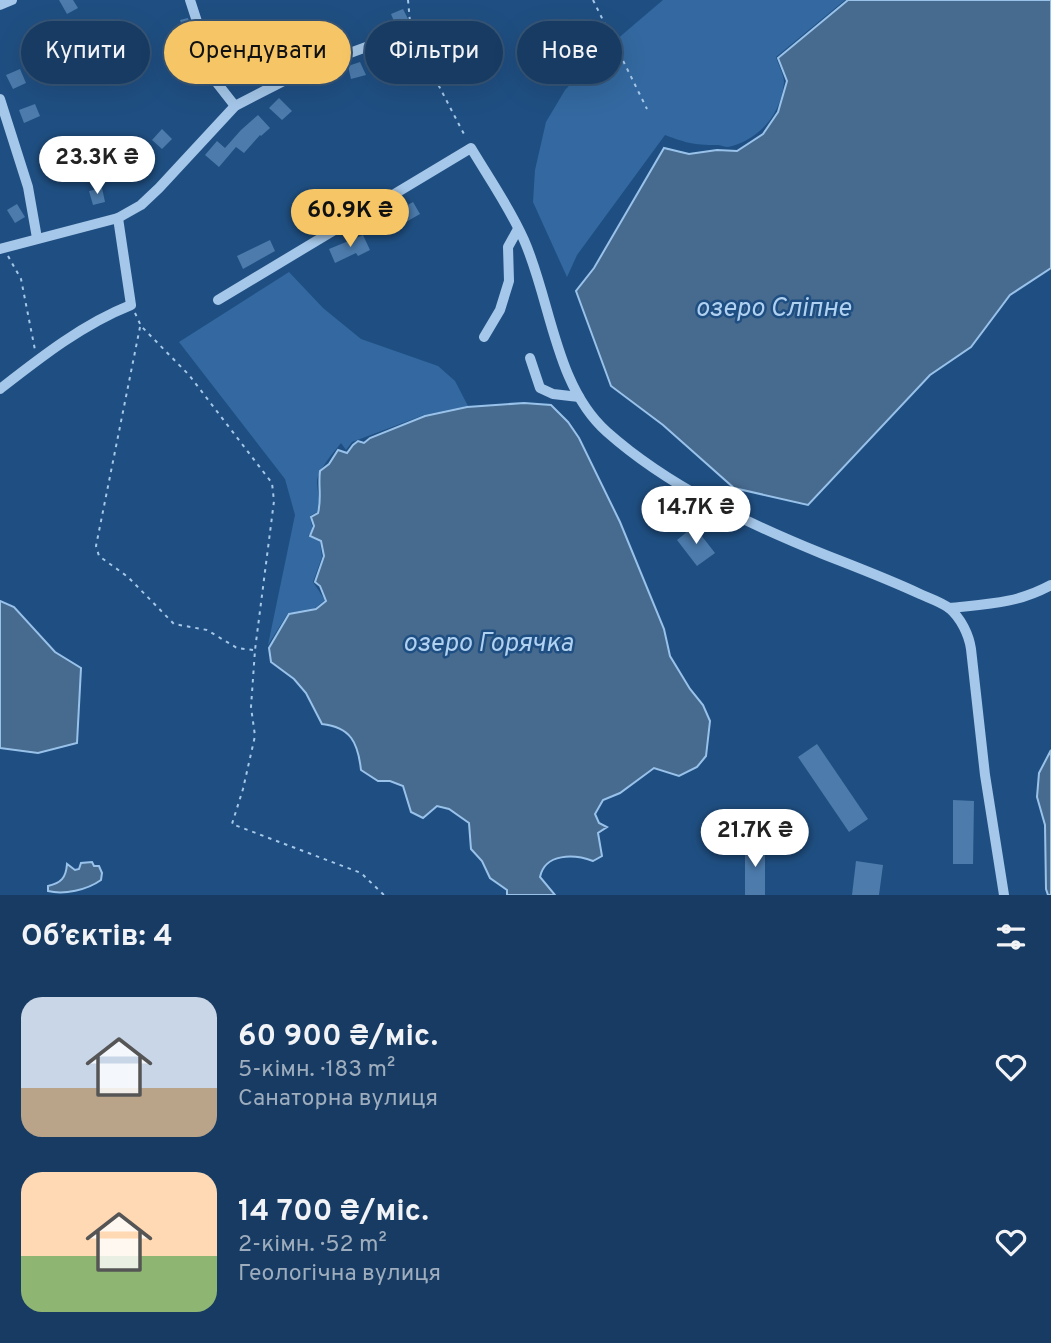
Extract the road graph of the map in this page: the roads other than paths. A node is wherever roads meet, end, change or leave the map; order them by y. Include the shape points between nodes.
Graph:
1 (12, 0) edge
2 (190, 0) edge
3 (0, 5) edge
4 (365, 47) edge
5 (0, 99) edge
6 (235, 106) junction
7 (118, 218) junction
8 (518, 229) junction
9 (37, 238) junction
10 (2, 249) edge
11 (218, 300) dead end
12 (484, 337) dead end
13 (530, 358) dead end
14 (0, 389) edge
15 (579, 397) junction
16 (1051, 585) edge
17 (949, 608) junction
18 (1003, 895) edge

1 - 3 street
2 - 6 street via 217,83
4 - 6 street via 309,68
5 - 9 street via 28,187
6 - 7 street via 159,188
7 - 9 street
7 - 14 street via 131,306 103,316
8 - 11 street via 471,148
8 - 12 street via 508,247 509,281 500,310
8 - 15 street
9 - 10 street
13 - 15 street via 540,388
15 - 17 street via 592,418 624,446 713,504
16 - 17 street via 1005,603
17 - 18 street via 970,640

